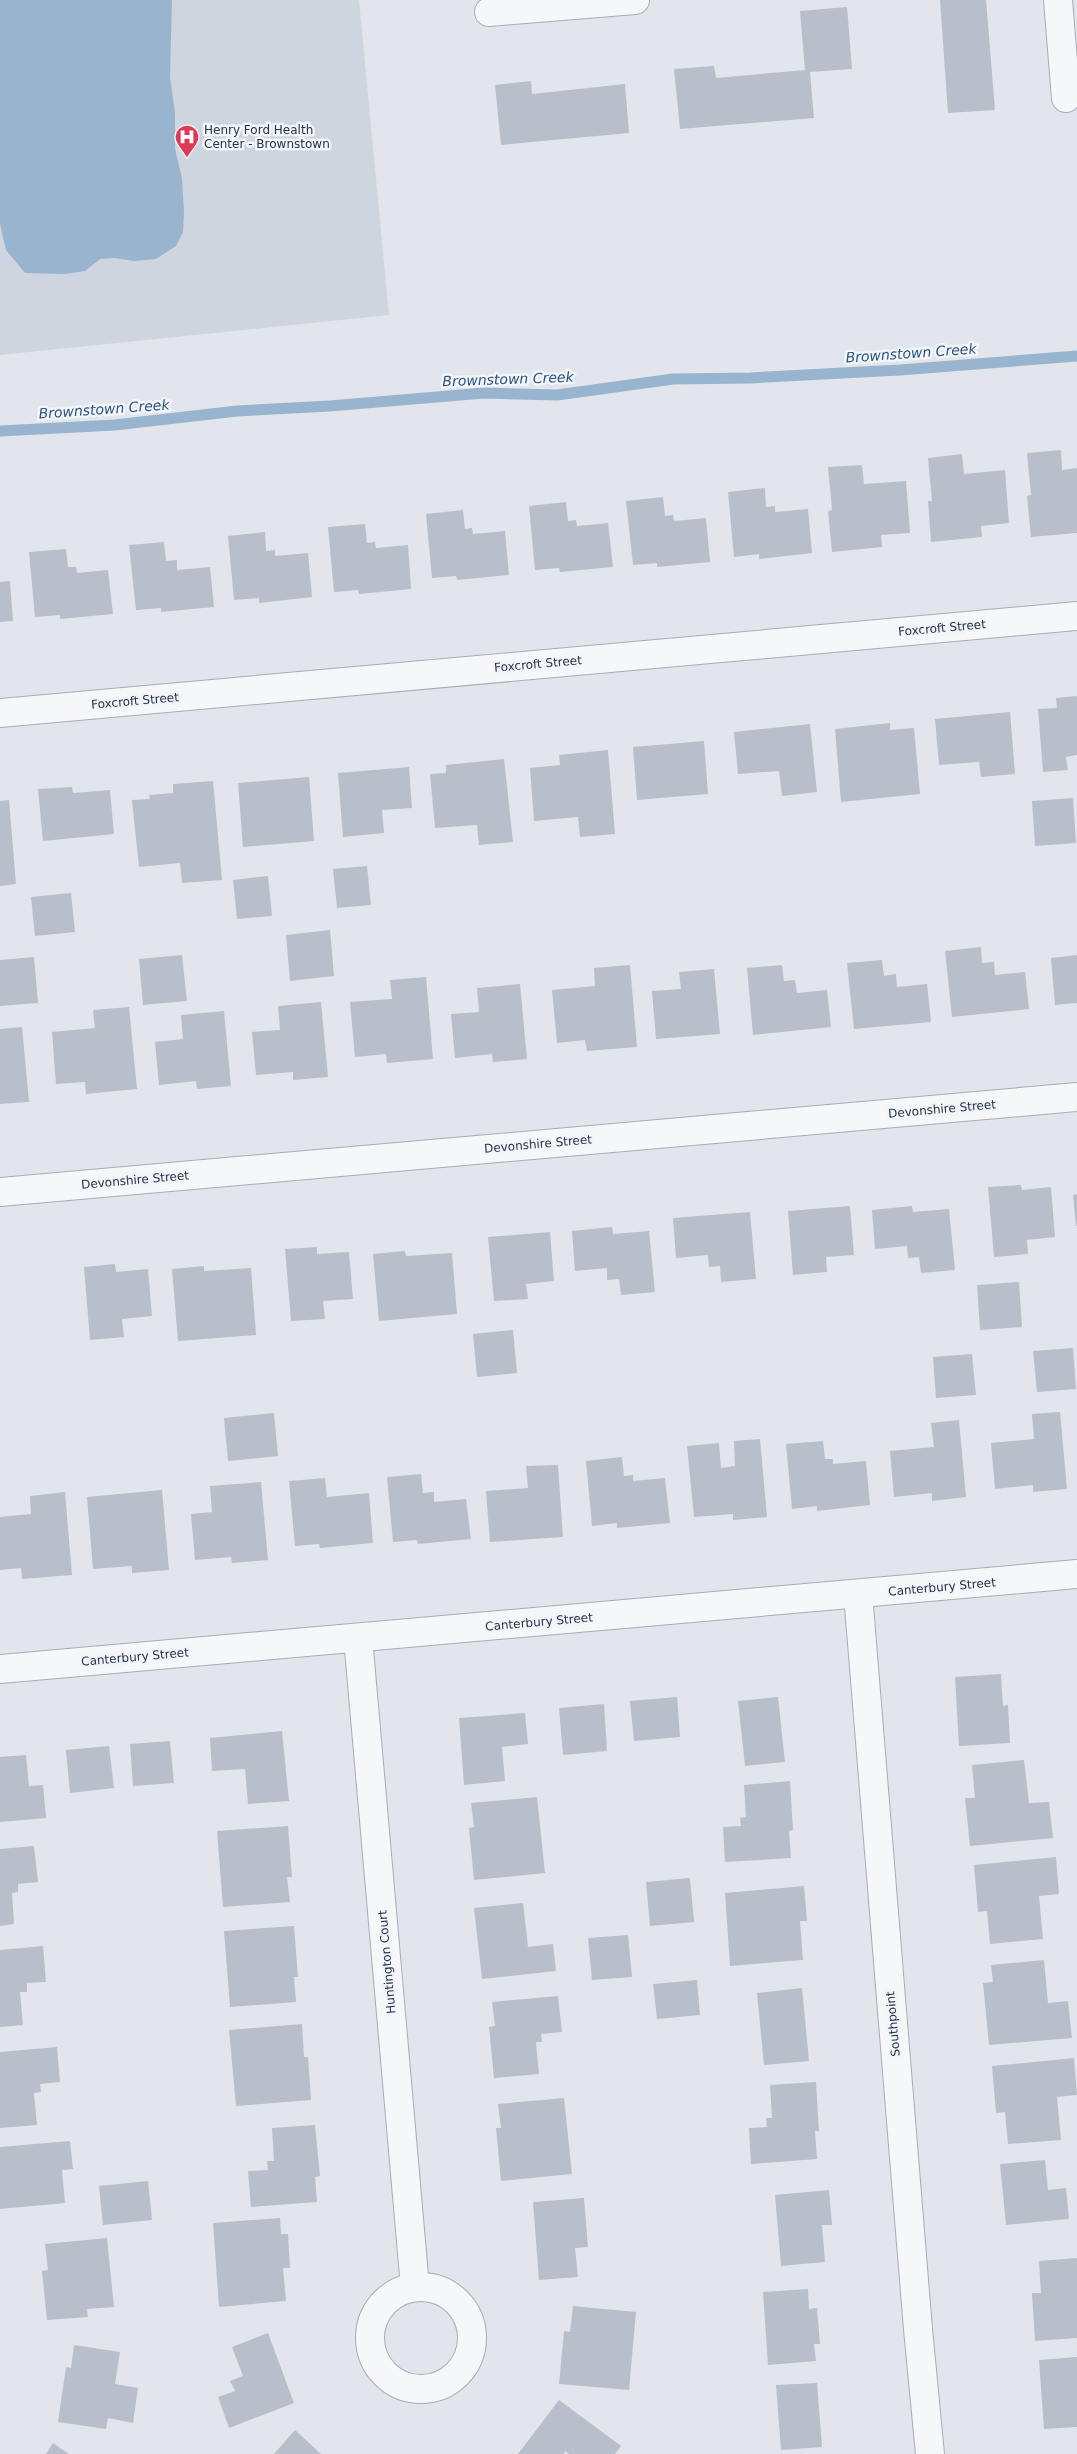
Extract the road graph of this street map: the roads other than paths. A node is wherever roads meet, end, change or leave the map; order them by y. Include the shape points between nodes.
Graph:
1 (635, 0) edge
2 (1058, 0) edge
3 (490, 12) dead end
4 (1066, 98) dead end
5 (1077, 616) edge
6 (0, 713) edge
7 (1077, 1097) edge
8 (0, 1192) edge
9 (1077, 1574) edge
10 (858, 1594) junction
11 (358, 1638) junction
12 (0, 1670) edge
13 (415, 2288) dead end
14 (930, 2454) edge

1 - 3 street
2 - 4 street
5 - 6 street, Foxcroft Street
7 - 8 street, Devonshire Street
9 - 10 street, Canterbury Street
10 - 11 street, Canterbury Street
10 - 14 street, Southpoint
11 - 12 street, Canterbury Street
11 - 13 street, Huntington Court

